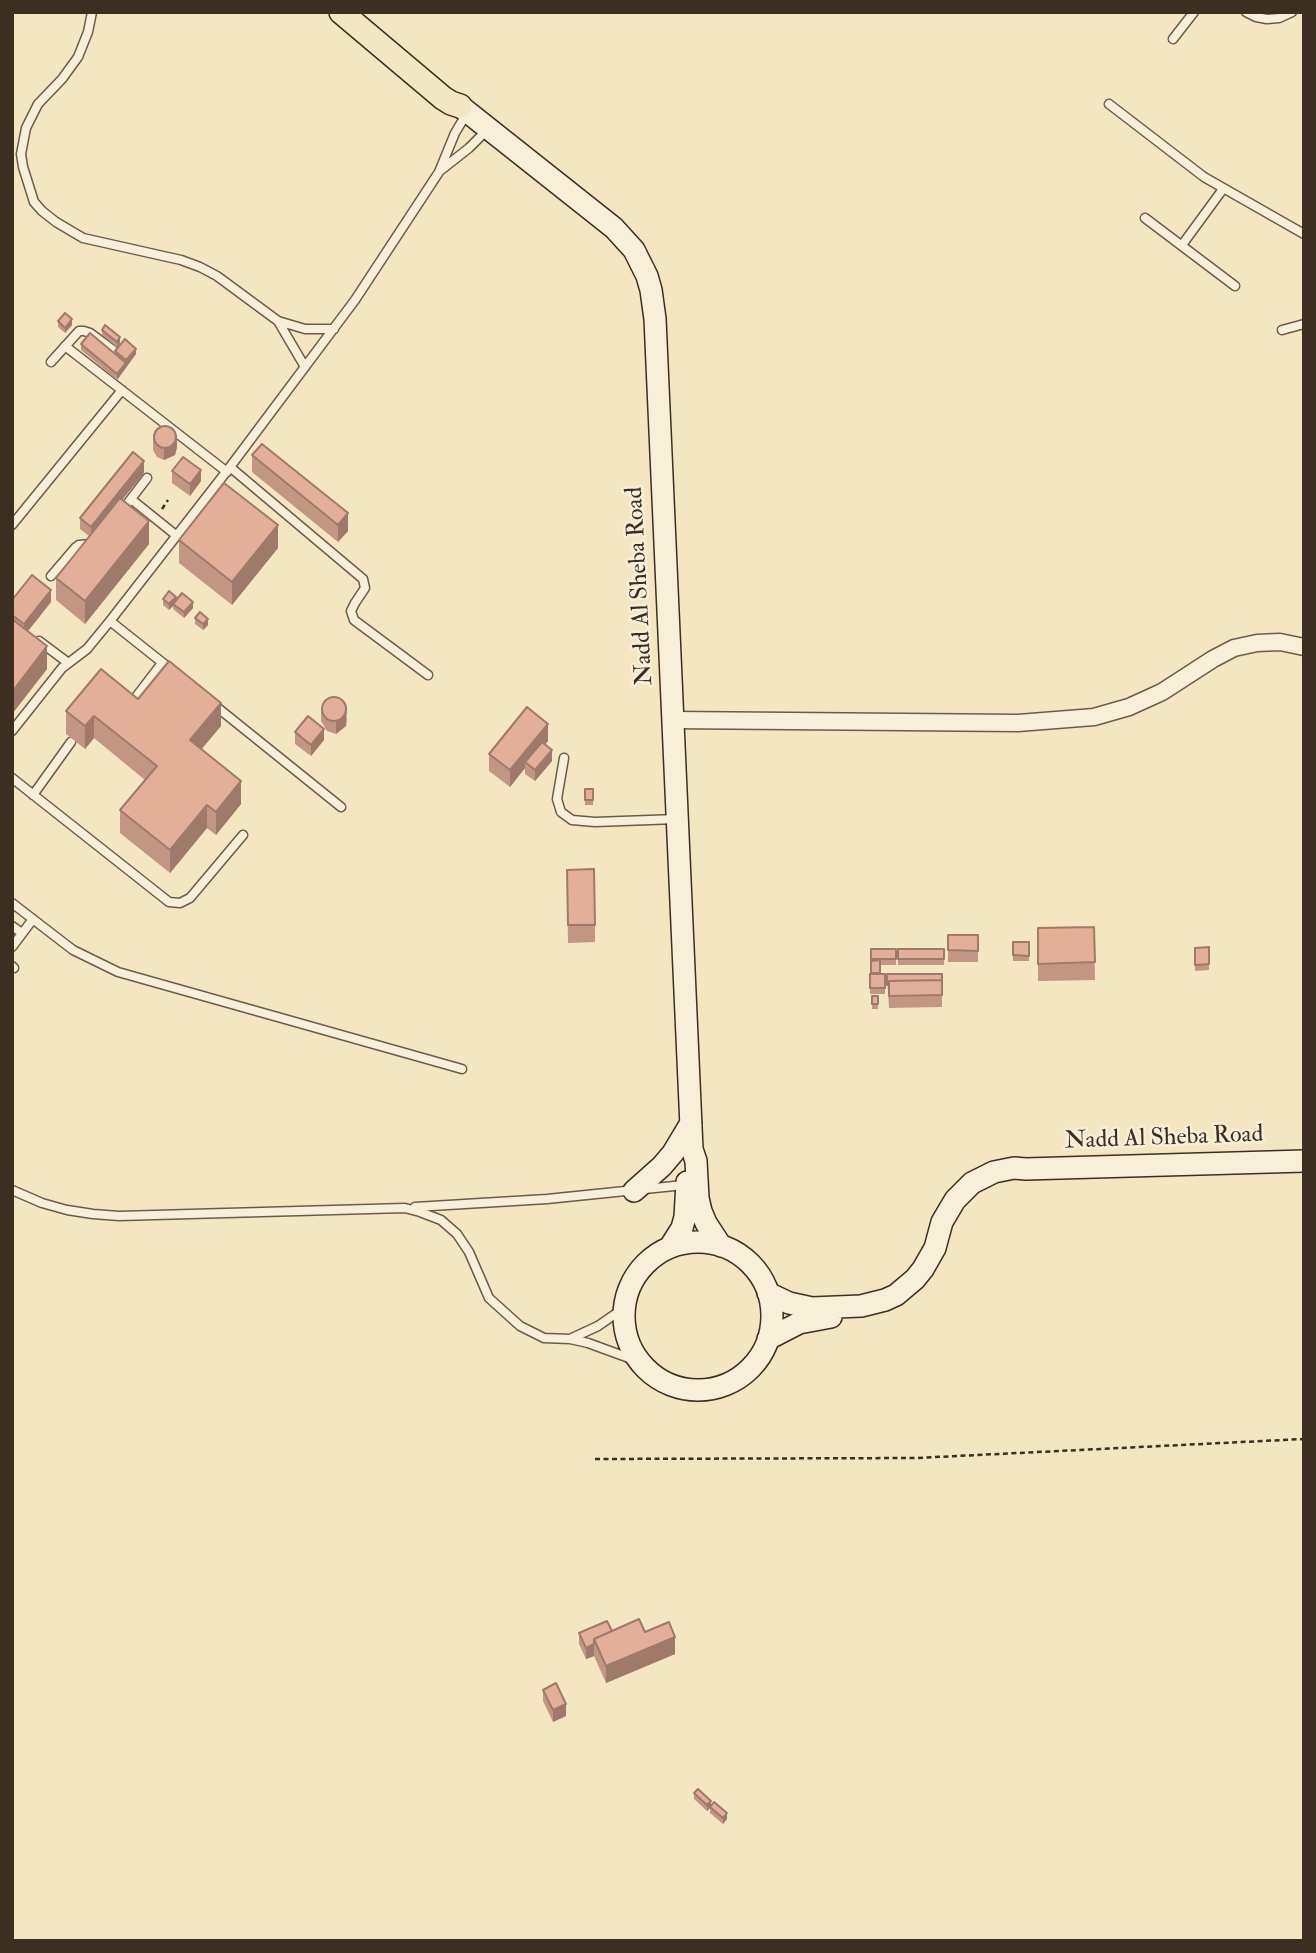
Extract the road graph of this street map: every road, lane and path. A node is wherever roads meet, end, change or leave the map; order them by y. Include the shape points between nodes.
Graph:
1 (92, 12) edge
2 (341, 12) edge
3 (355, 12) edge
4 (1194, 12) edge
5 (1246, 12) edge
6 (1292, 12) edge
7 (1173, 39) dead end
8 (1109, 104) dead end
9 (464, 108) junction
10 (488, 129) junction
11 (17, 154) edge
12 (439, 172) junction
13 (1223, 189) junction
14 (1145, 218) dead end
15 (1304, 234) edge
16 (1182, 245) junction
17 (1235, 286) dead end
18 (278, 321) junction
19 (1304, 324) edge
20 (334, 329) junction
21 (1282, 330) dead end
22 (65, 346) junction
23 (113, 350) edge
24 (51, 362) dead end
25 (304, 368) junction
26 (122, 390) junction
27 (228, 470) junction
28 (147, 478) dead end
29 (131, 499) junction
30 (115, 519) edge
31 (12, 526) edge
32 (177, 536) junction
33 (99, 540) edge
34 (51, 576) dead end
35 (110, 621) junction
36 (35, 637) edge
37 (1304, 647) edge
38 (67, 662) junction
39 (162, 663) junction
40 (428, 675) dead end
41 (183, 680) edge
42 (204, 696) edge
43 (133, 701) edge
44 (673, 720) junction
45 (12, 731) edge
46 (71, 742) dead end
47 (564, 758) dead end
48 (12, 778) edge
49 (33, 795) junction
50 (341, 807) dead end
51 (677, 819) junction
52 (243, 835) dead end
53 (12, 903) edge
54 (33, 919) junction
55 (12, 926) edge
56 (22, 933) junction
57 (12, 947) edge
58 (462, 1069) dead end
59 (691, 1123) junction
60 (692, 1149) junction
61 (1304, 1161) edge
62 (1026, 1169) junction
63 (687, 1185) junction
64 (12, 1190) edge
65 (634, 1191) junction
66 (405, 1208) junction
67 (721, 1246) junction
68 (670, 1247) junction
69 (768, 1293) junction
70 (624, 1308) junction
71 (570, 1339) junction
72 (768, 1339) junction
73 (640, 1362) junction
74 (1304, 1439) edge
75 (595, 1459) dead end

1 - 11 lane via 78,57 38,104
2 - 9 main road via 443,98
3 - 9 main road
4 - 7 lane
5 - 6 lane via 1267,19
8 - 13 lane
9 - 10 main road, Nadd Al Sheba Road
9 - 12 lane
10 - 12 lane
10 - 44 main road, Nadd Al Sheba Road via 614,228 634,250 649,283 654,304
11 - 18 lane via 34,202 71,232 200,267
12 - 20 lane
13 - 15 lane
13 - 16 lane
14 - 16 lane
16 - 17 lane
18 - 20 lane via 305,329
18 - 25 lane
19 - 21 lane
20 - 25 lane
22 - 23 lane via 84,331
22 - 24 lane
22 - 26 lane
25 - 27 lane
26 - 27 lane
26 - 31 lane
27 - 32 lane
27 - 40 lane via 363,579 365,588 351,611 354,620
28 - 29 lane
29 - 30 lane
29 - 32 lane
32 - 35 lane
33 - 34 lane via 79,545
35 - 38 lane via 87,649
35 - 39 lane
36 - 38 lane
37 - 44 street via 1280,642 1234,649 1162,692 1094,717 1018,723
38 - 45 lane
39 - 41 lane
39 - 43 lane
42 - 50 lane
44 - 51 main road, Nadd Al Sheba Road
46 - 49 lane
47 - 51 lane via 557,799 561,812 572,820
48 - 49 lane
49 - 52 lane via 164,900 174,903 190,898
51 - 59 main road, Nadd Al Sheba Road
53 - 54 lane
54 - 56 lane
54 - 58 lane via 73,950 118,972
55 - 56 lane
56 - 57 lane
59 - 60 main road, Nadd Al Sheba Road
59 - 65 main road via 668,1159
60 - 63 main road, Nadd Al Sheba Road
60 - 67 main road, Nadd Al Sheba Road via 701,1211
61 - 62 main road, Nadd Al Sheba Road
62 - 69 main road, Nadd Al Sheba Road via 989,1174 963,1191 948,1211 923,1269 885,1300 861,1307 812,1308
62 - 72 main road, Nadd Al Sheba Road via 990,1182 972,1195 956,1214 934,1269 899,1303 876,1312 799,1322
63 - 65 lane
63 - 68 main road, Nadd Al Sheba Road via 682,1228
64 - 66 lane via 67,1210 119,1216
65 - 66 lane
66 - 71 lane via 441,1220 457,1234 489,1298 509,1318 544,1338
67 - 68 main road via 695,1242
67 - 69 main road via 750,1264
68 - 70 main road via 642,1267
69 - 72 main road via 772,1316
70 - 71 lane
70 - 73 main road via 628,1342
71 - 73 lane
72 - 73 main road via 741,1376 709,1389 686,1389 665,1382
74 - 75 path via 917,1458

